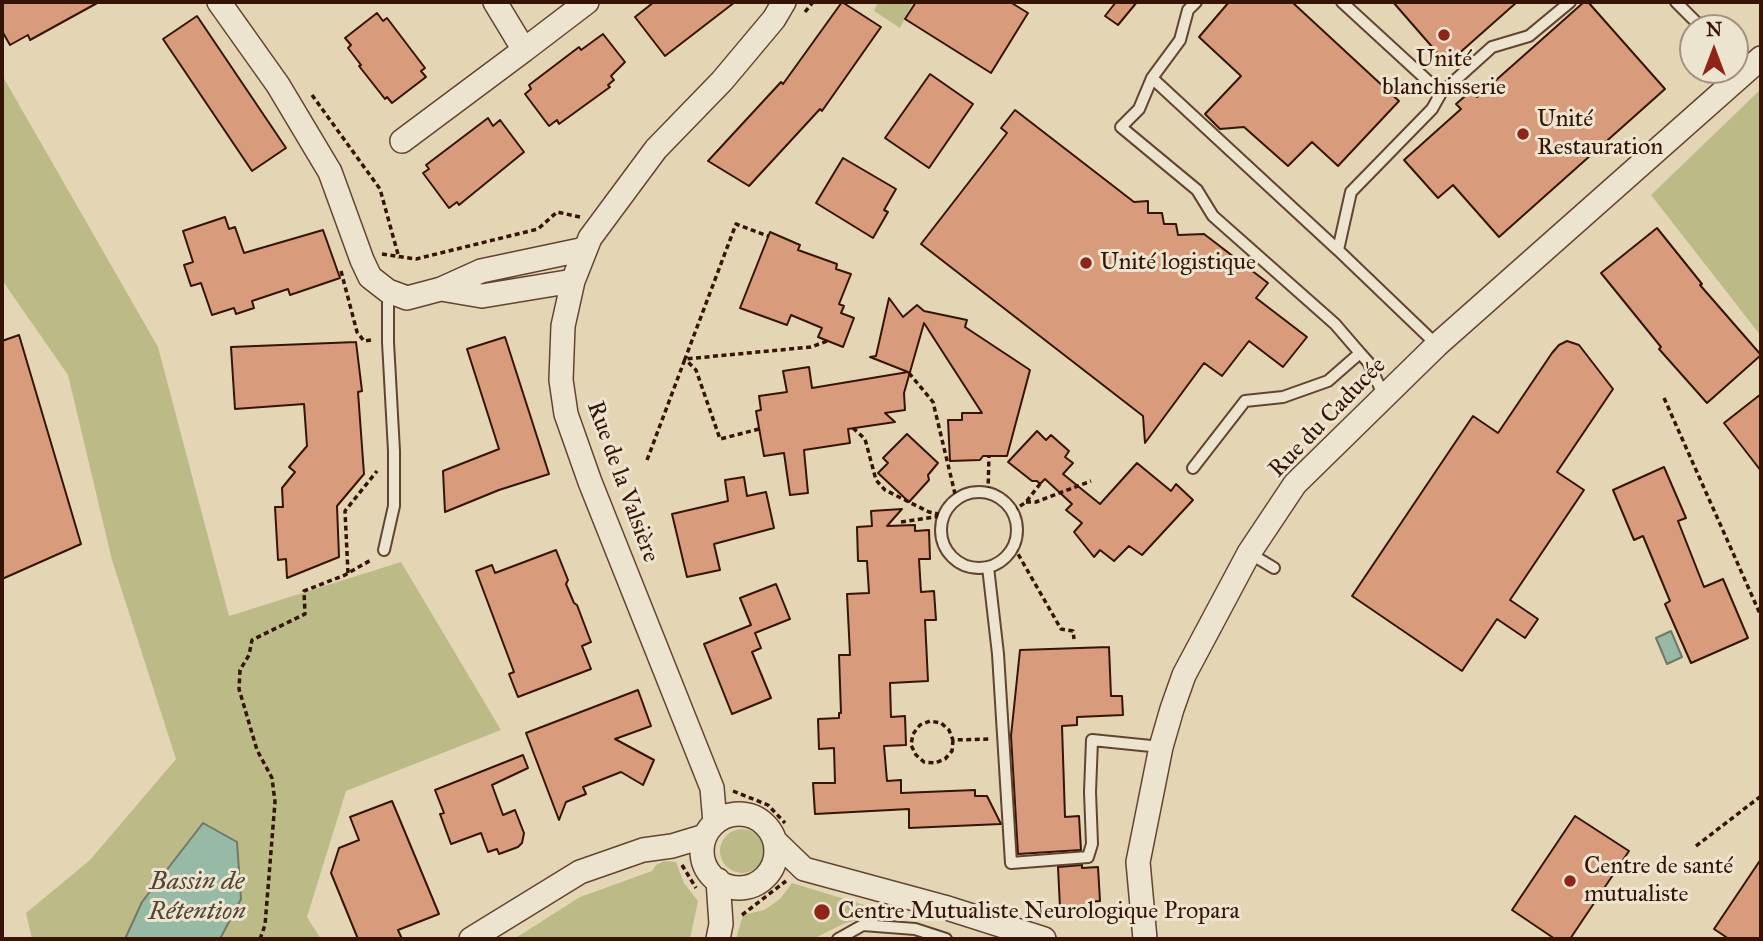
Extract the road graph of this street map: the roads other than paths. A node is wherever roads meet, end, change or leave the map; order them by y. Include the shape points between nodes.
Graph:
1 (219, 2) edge
2 (495, 2) edge
3 (587, 2) edge
4 (1196, 2) edge
5 (1342, 2) edge
6 (1570, 2) edge
7 (792, 10) edge
8 (524, 50) junction
9 (1152, 78) junction
10 (1725, 84) edge
11 (1441, 93) junction
12 (402, 141) dead end
13 (585, 249) junction
14 (1338, 250) junction
15 (573, 281) junction
16 (442, 289) junction
17 (387, 291) junction
18 (1437, 345) junction
19 (1360, 353) junction
20 (1384, 396) junction
21 (1193, 468) dead end
22 (384, 550) road end
23 (1249, 553) junction
24 (988, 568) junction
25 (1274, 568) dead end
26 (1161, 747) junction
27 (712, 788) junction
28 (745, 814) junction
29 (710, 829) junction
30 (781, 834) junction
31 (672, 846) junction
32 (804, 869) junction
33 (708, 881) junction
34 (756, 882) junction
35 (720, 932) edge
36 (471, 939) edge
37 (838, 939) edge
38 (946, 939) edge
39 (1044, 939) edge
40 (1145, 939) edge

1 - 17 street via 278,85 330,172 370,277
2 - 8 street
3 - 8 street
4 - 9 lane via 1188,10 1180,40
5 - 11 lane
6 - 11 lane via 1530,36 1492,47
7 - 13 street, Rue de la Valsière via 774,19 656,149
8 - 12 street
9 - 14 lane
9 - 19 lane via 1139,109 1121,127 1197,190 1213,216 1335,324
10 - 18 street, Rue du Caducée
11 - 14 lane via 1432,109 1351,192
13 - 15 street, Rue de la Valsière
13 - 16 street via 481,271
14 - 18 lane
15 - 16 street via 482,296
15 - 27 street, Rue de la Valsière via 563,326 561,380 566,414
16 - 17 street via 407,298
17 - 22 lane via 394,506
18 - 20 street, Rue du Caducée
19 - 20 lane
19 - 21 lane via 1328,381 1283,397 1245,401
20 - 23 street, Rue du Caducée via 1295,484
23 - 25 lane
23 - 26 street, Rue du Caducée via 1184,675
24 - 24 lane via 954,559 942,539 943,515 956,498 967,493 998,496 1013,511 1017,523 1014,547
24 - 26 lane via 1011,863 1088,857 1092,844 1092,740
26 - 40 street, Rue du Caducée via 1138,862
27 - 28 street
27 - 29 street, Rue de la Valsière
28 - 29 street via 734,814
28 - 30 street
29 - 31 street
29 - 33 street via 702,855
30 - 32 street
30 - 34 street via 775,861
31 - 33 street
31 - 36 street via 643,850 580,872
32 - 34 street
32 - 39 street
33 - 34 street via 737,888
33 - 35 street
34 - 35 street
37 - 38 lane via 863,925 915,929

